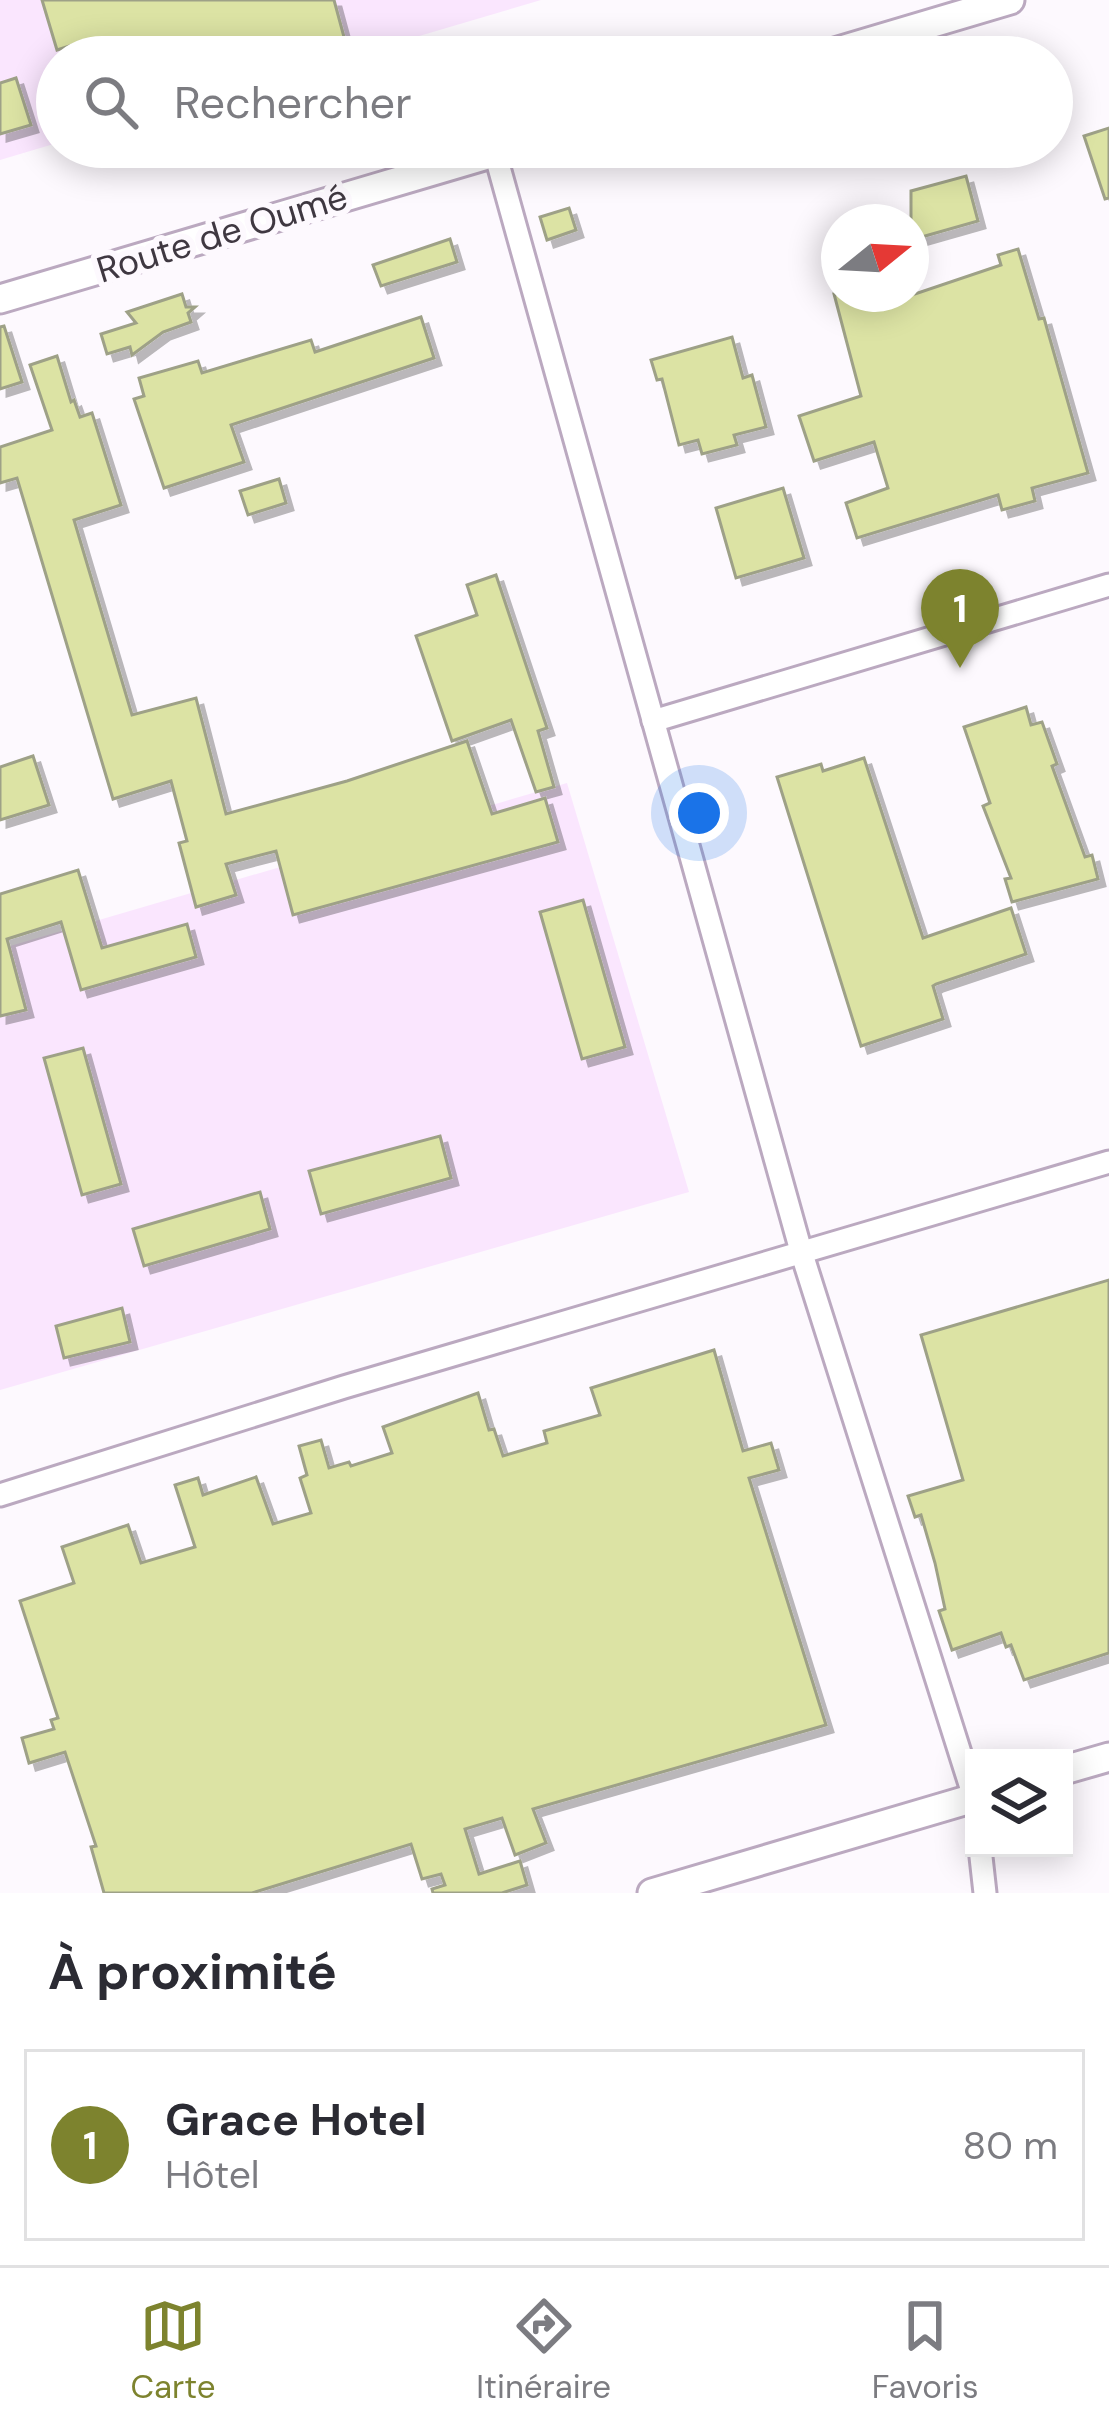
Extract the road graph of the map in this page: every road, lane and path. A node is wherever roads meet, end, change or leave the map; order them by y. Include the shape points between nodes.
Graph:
1 (1010, 0) edge
2 (889, 36) edge
3 (443, 168) edge
4 (509, 168) edge
5 (0, 299) edge
6 (1109, 584) edge
7 (652, 721) junction
8 (1109, 1162) edge
9 (801, 1251) junction
10 (0, 1495) edge
11 (1109, 1757) edge
12 (1073, 1767) edge
13 (965, 1769) edge
14 (965, 1800) edge
15 (981, 1857) edge
16 (652, 1893) edge
17 (986, 1893) edge

1 - 2 street
3 - 5 street, Route de Oumé
4 - 7 street
6 - 7 street
7 - 9 street
8 - 9 street
9 - 10 street
9 - 13 street
11 - 12 street
14 - 16 street
15 - 17 street

